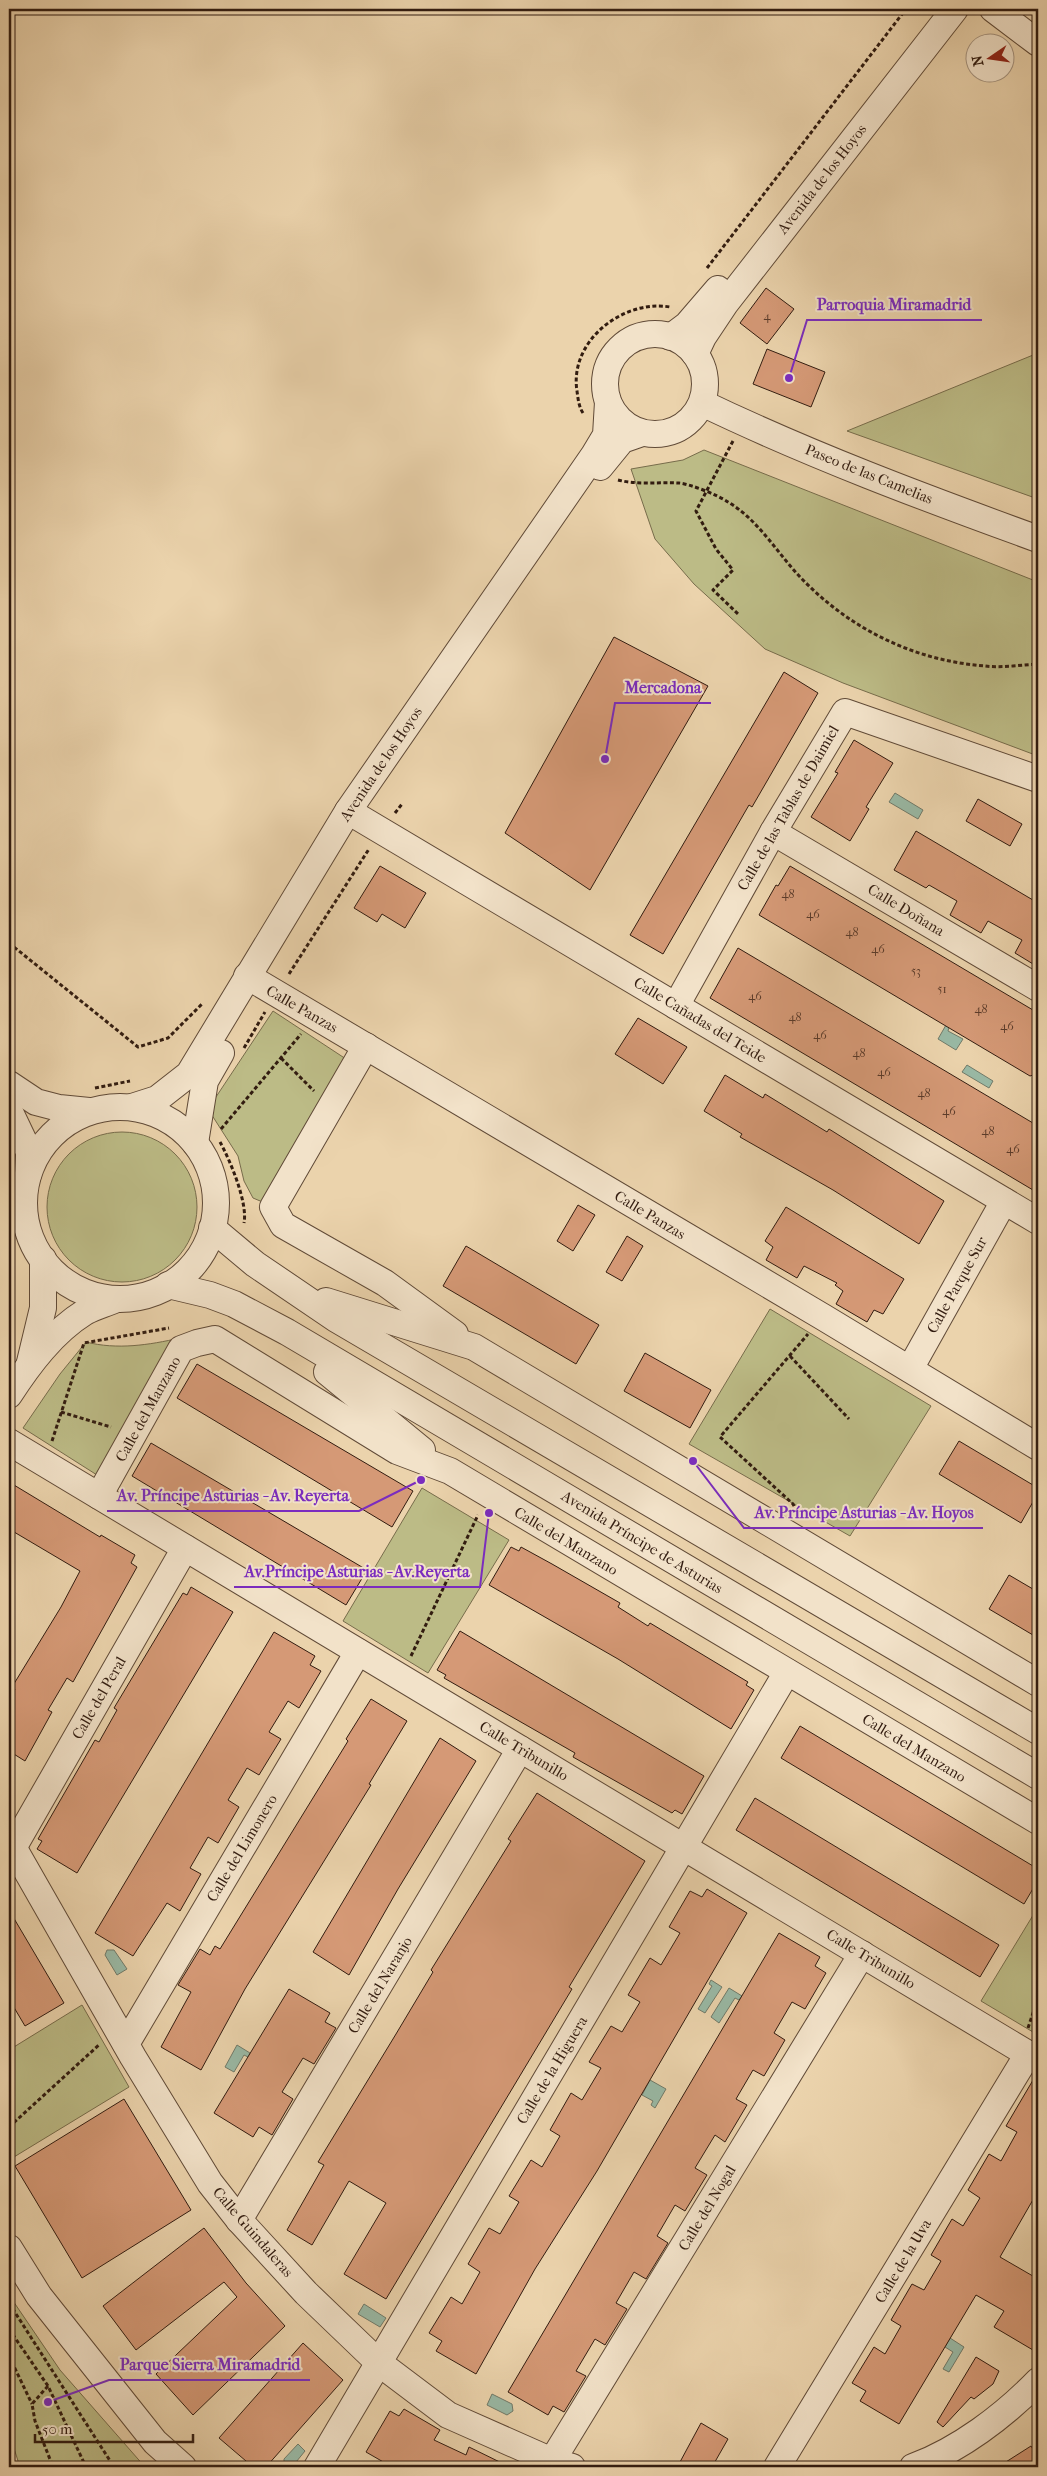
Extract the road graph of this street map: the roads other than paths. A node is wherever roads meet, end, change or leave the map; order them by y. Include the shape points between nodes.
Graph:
1 (933, 9) edge
2 (955, 9) edge
3 (993, 9) edge
4 (1038, 43) edge
5 (671, 337) junction
6 (695, 354) junction
7 (608, 402) junction
8 (702, 403) junction
9 (642, 432) junction
10 (1038, 539) edge
11 (1038, 779) edge
12 (355, 815) junction
13 (773, 832) junction
14 (254, 980) junction
15 (1038, 988) edge
16 (676, 1006) junction
17 (366, 1046) junction
18 (9, 1084) edge
19 (132, 1107) junction
20 (9, 1110) edge
21 (89, 1111) junction
22 (196, 1143) junction
23 (28, 1175) junction
24 (1004, 1201) junction
25 (1038, 1221) edge
26 (212, 1228) junction
27 (19, 1233) edge
28 (43, 1259) junction
29 (168, 1285) junction
30 (297, 1291) junction
31 (114, 1300) junction
32 (244, 1310) junction
33 (474, 1347) junction
34 (29, 1365) junction
35 (910, 1369) junction
36 (9, 1395) edge
37 (9, 1442) edge
38 (1038, 1447) edge
39 (450, 1471) junction
40 (99, 1496) junction
41 (185, 1548) junction
42 (358, 1652) junction
43 (787, 1672) junction
44 (1038, 1683) edge
45 (1038, 1731) edge
46 (520, 1749) junction
47 (1038, 1776) edge
48 (1038, 1821) edge
49 (11, 1844) edge
50 (684, 1847) junction
51 (862, 1954) junction
52 (121, 2036) junction
53 (1029, 2054) edge
54 (239, 2220) junction
55 (9, 2248) edge
56 (379, 2363) junction
57 (1038, 2381) edge
58 (562, 2464) edge
59 (183, 2467) edge
60 (318, 2467) edge
61 (777, 2467) edge
62 (913, 2467) edge

1 - 5 street, Avenida de los Hoyos via 714,294 687,325
2 - 6 street, Avenida de los Hoyos via 725,304
3 - 4 street
5 - 6 street
5 - 7 street via 655,334 625,344 607,370
6 - 8 street via 703,370
7 - 9 street via 622,421
7 - 12 street, Avenida de los Hoyos via 606,435 594,455
8 - 9 street via 692,418 677,430 660,434
8 - 10 street, Paseo de las Camelias via 942,504
9 - 12 street, Avenida de los Hoyos via 622,440 598,468
11 - 13 street, Calle de las Tablas de Daimiel via 845,712
12 - 14 street, Avenida de los Hoyos
12 - 16 street, Calle Cañadas del Teide
13 - 15 street, Calle Doñana
13 - 16 street, Calle de las Tablas de Daimiel
14 - 17 street, Calle Panzas
14 - 19 street, Avenida de los Hoyos via 189,1074 157,1099
14 - 22 street, Avenida de los Hoyos via 205,1081
16 - 24 street, Calle Cañadas del Teide
17 - 33 street via 273,1208 283,1225 385,1283
17 - 35 street, Calle Panzas
18 - 21 street via 36,1102
19 - 21 street via 110,1106
19 - 22 street via 178,1125
20 - 23 street via 29,1152
21 - 23 street via 62,1125 41,1147
22 - 26 street via 210,1169 216,1198
23 - 27 street
24 - 25 street, Calle Cañadas del Teide
24 - 35 street, Calle Parque Sur
26 - 29 street via 203,1251 188,1270
26 - 30 street via 255,1264
27 - 28 street
28 - 31 street via 58,1278 76,1291 101,1300
28 - 34 street via 43,1308
29 - 31 street via 143,1295
29 - 32 street, Avenida Príncipe de Asturias via 210,1295
30 - 33 street
30 - 45 street via 344,1324
31 - 34 street via 86,1312 61,1331
32 - 39 street, Avenida Príncipe de Asturias via 360,1397
32 - 47 street, Avenida Príncipe de Asturias via 295,1337
33 - 44 street
34 - 36 street
35 - 38 street, Calle Panzas
37 - 40 street, Calle Tribunillo
39 - 40 street, Calle del Manzano via 397,1451 216,1339 181,1349
39 - 43 street, Calle del Manzano
40 - 41 street, Calle Tribunillo
41 - 42 street, Calle Tribunillo
41 - 49 street, Calle del Peral
42 - 46 street, Calle Tribunillo
42 - 52 street, Calle del Limonero
43 - 48 street, Calle del Manzano
43 - 50 street, Calle de la Higuera
46 - 50 street, Calle Tribunillo
46 - 54 street, Calle del Naranjo
49 - 52 street, Calle Guindaleras
50 - 51 street, Calle Tribunillo
50 - 56 street, Calle de la Higuera
51 - 53 street, Calle Tribunillo
51 - 58 street, Calle del Nogal
52 - 54 street, Calle Guindaleras via 210,2183
53 - 61 street, Calle de la Uva
54 - 56 street, Calle Guindaleras via 306,2293
55 - 59 street via 39,2296 136,2419 155,2442
56 - 58 street, Calle Guindaleras via 448,2415
56 - 60 street, Calle de la Higuera
57 - 62 street via 1019,2400 942,2456

